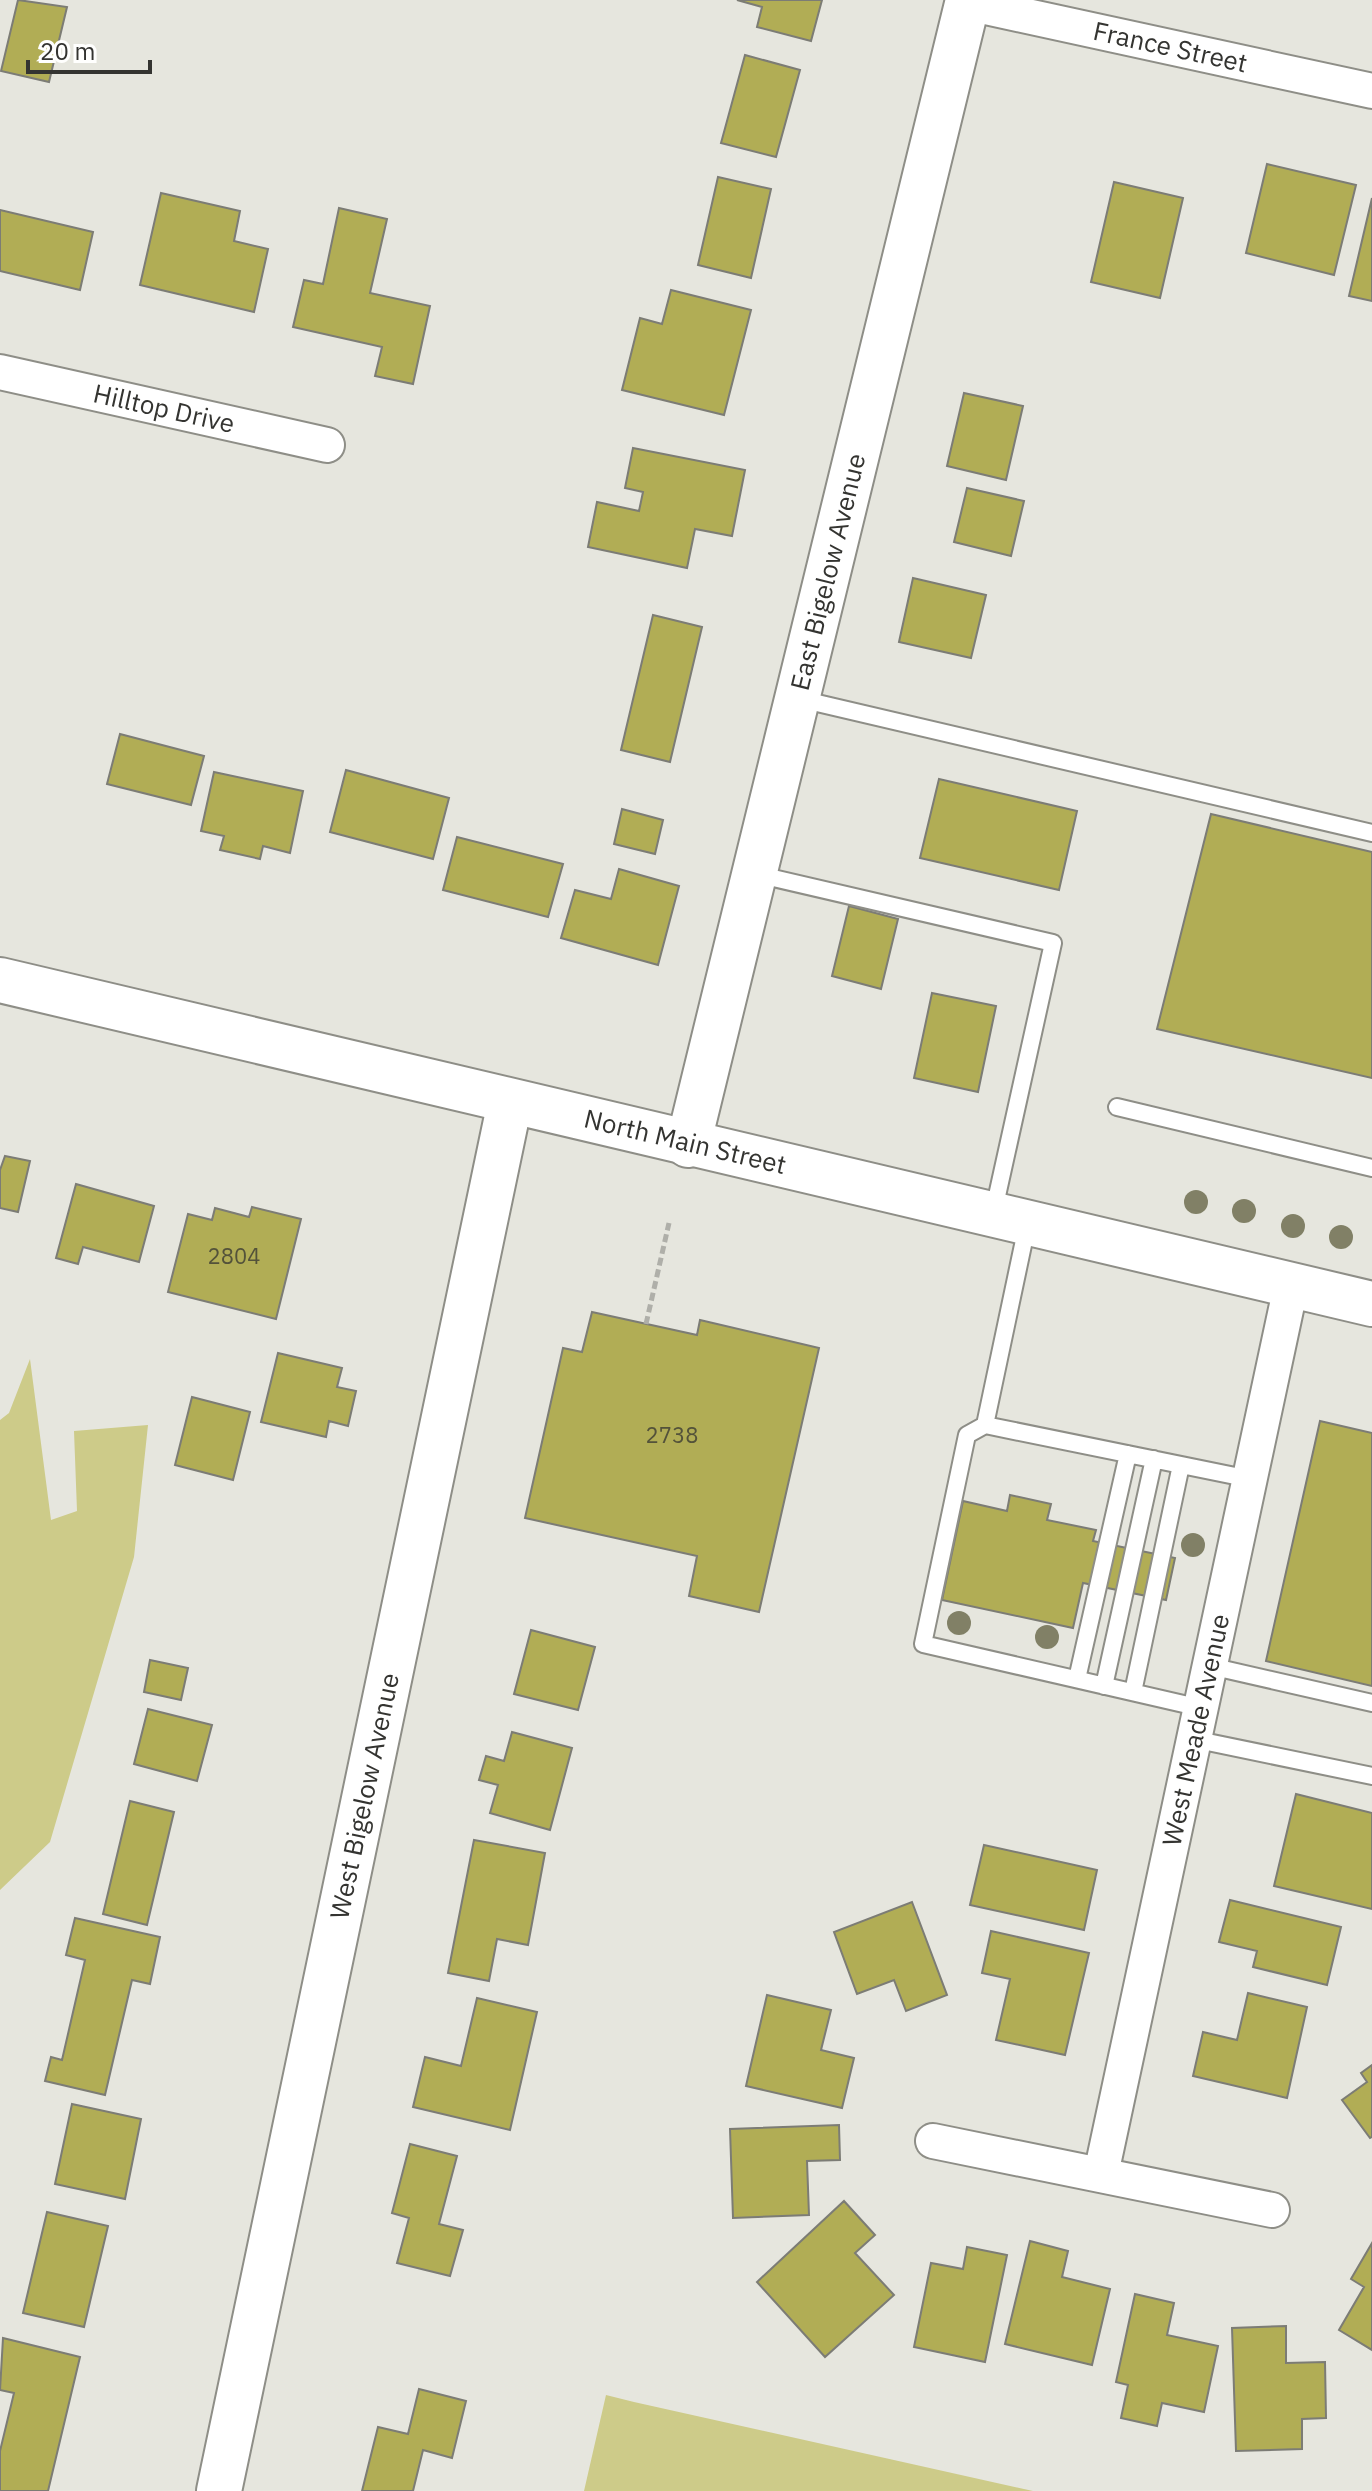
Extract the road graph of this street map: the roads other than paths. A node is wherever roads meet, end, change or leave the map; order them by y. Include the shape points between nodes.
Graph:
1 (968, 1) edge
2 (1372, 91) edge
3 (0, 372) edge
4 (327, 445) dead end
5 (798, 699) junction
6 (1372, 833) edge
7 (756, 874) junction
8 (0, 980) edge
9 (510, 1102) junction
10 (1117, 1107) dead end
11 (688, 1145) junction
12 (1372, 1168) edge
13 (1010, 1220) junction
14 (1291, 1286) junction
15 (1372, 1304) edge
16 (985, 1425) junction
17 (1128, 1454) junction
18 (1154, 1459) junction
19 (1181, 1465) junction
20 (1250, 1479) junction
21 (1210, 1666) junction
22 (1077, 1679) junction
23 (1104, 1686) junction
24 (1133, 1692) junction
25 (1372, 1703) edge
26 (1197, 1724) junction
27 (1372, 1776) edge
28 (933, 2141) dead end
29 (1101, 2174) junction
30 (1272, 2210) dead end
31 (219, 2491) edge

1 - 2 street, France Street
1 - 5 main road, East Bigelow Avenue
3 - 4 street, Hilltop Drive
5 - 6 lane
5 - 7 main road, East Bigelow Avenue
7 - 11 main road, East Bigelow Avenue
7 - 13 lane via 1053,943
8 - 9 main road, North Main Street
9 - 11 main road, North Main Street
9 - 31 main road, West Bigelow Avenue
10 - 12 lane
11 - 13 main road, North Main Street
13 - 14 main road, North Main Street
13 - 16 lane
14 - 15 main road, North Main Street
14 - 20 street, West Meade Avenue
16 - 17 lane
16 - 22 lane via 967,1435 923,1644
17 - 18 lane
17 - 22 lane
18 - 19 lane
18 - 23 lane
19 - 20 lane
19 - 24 lane
20 - 21 street, West Meade Avenue
21 - 25 lane
21 - 26 street, West Meade Avenue
22 - 23 lane
23 - 24 lane
24 - 26 lane
26 - 27 lane
26 - 29 street, West Meade Avenue
28 - 29 street
29 - 30 street

